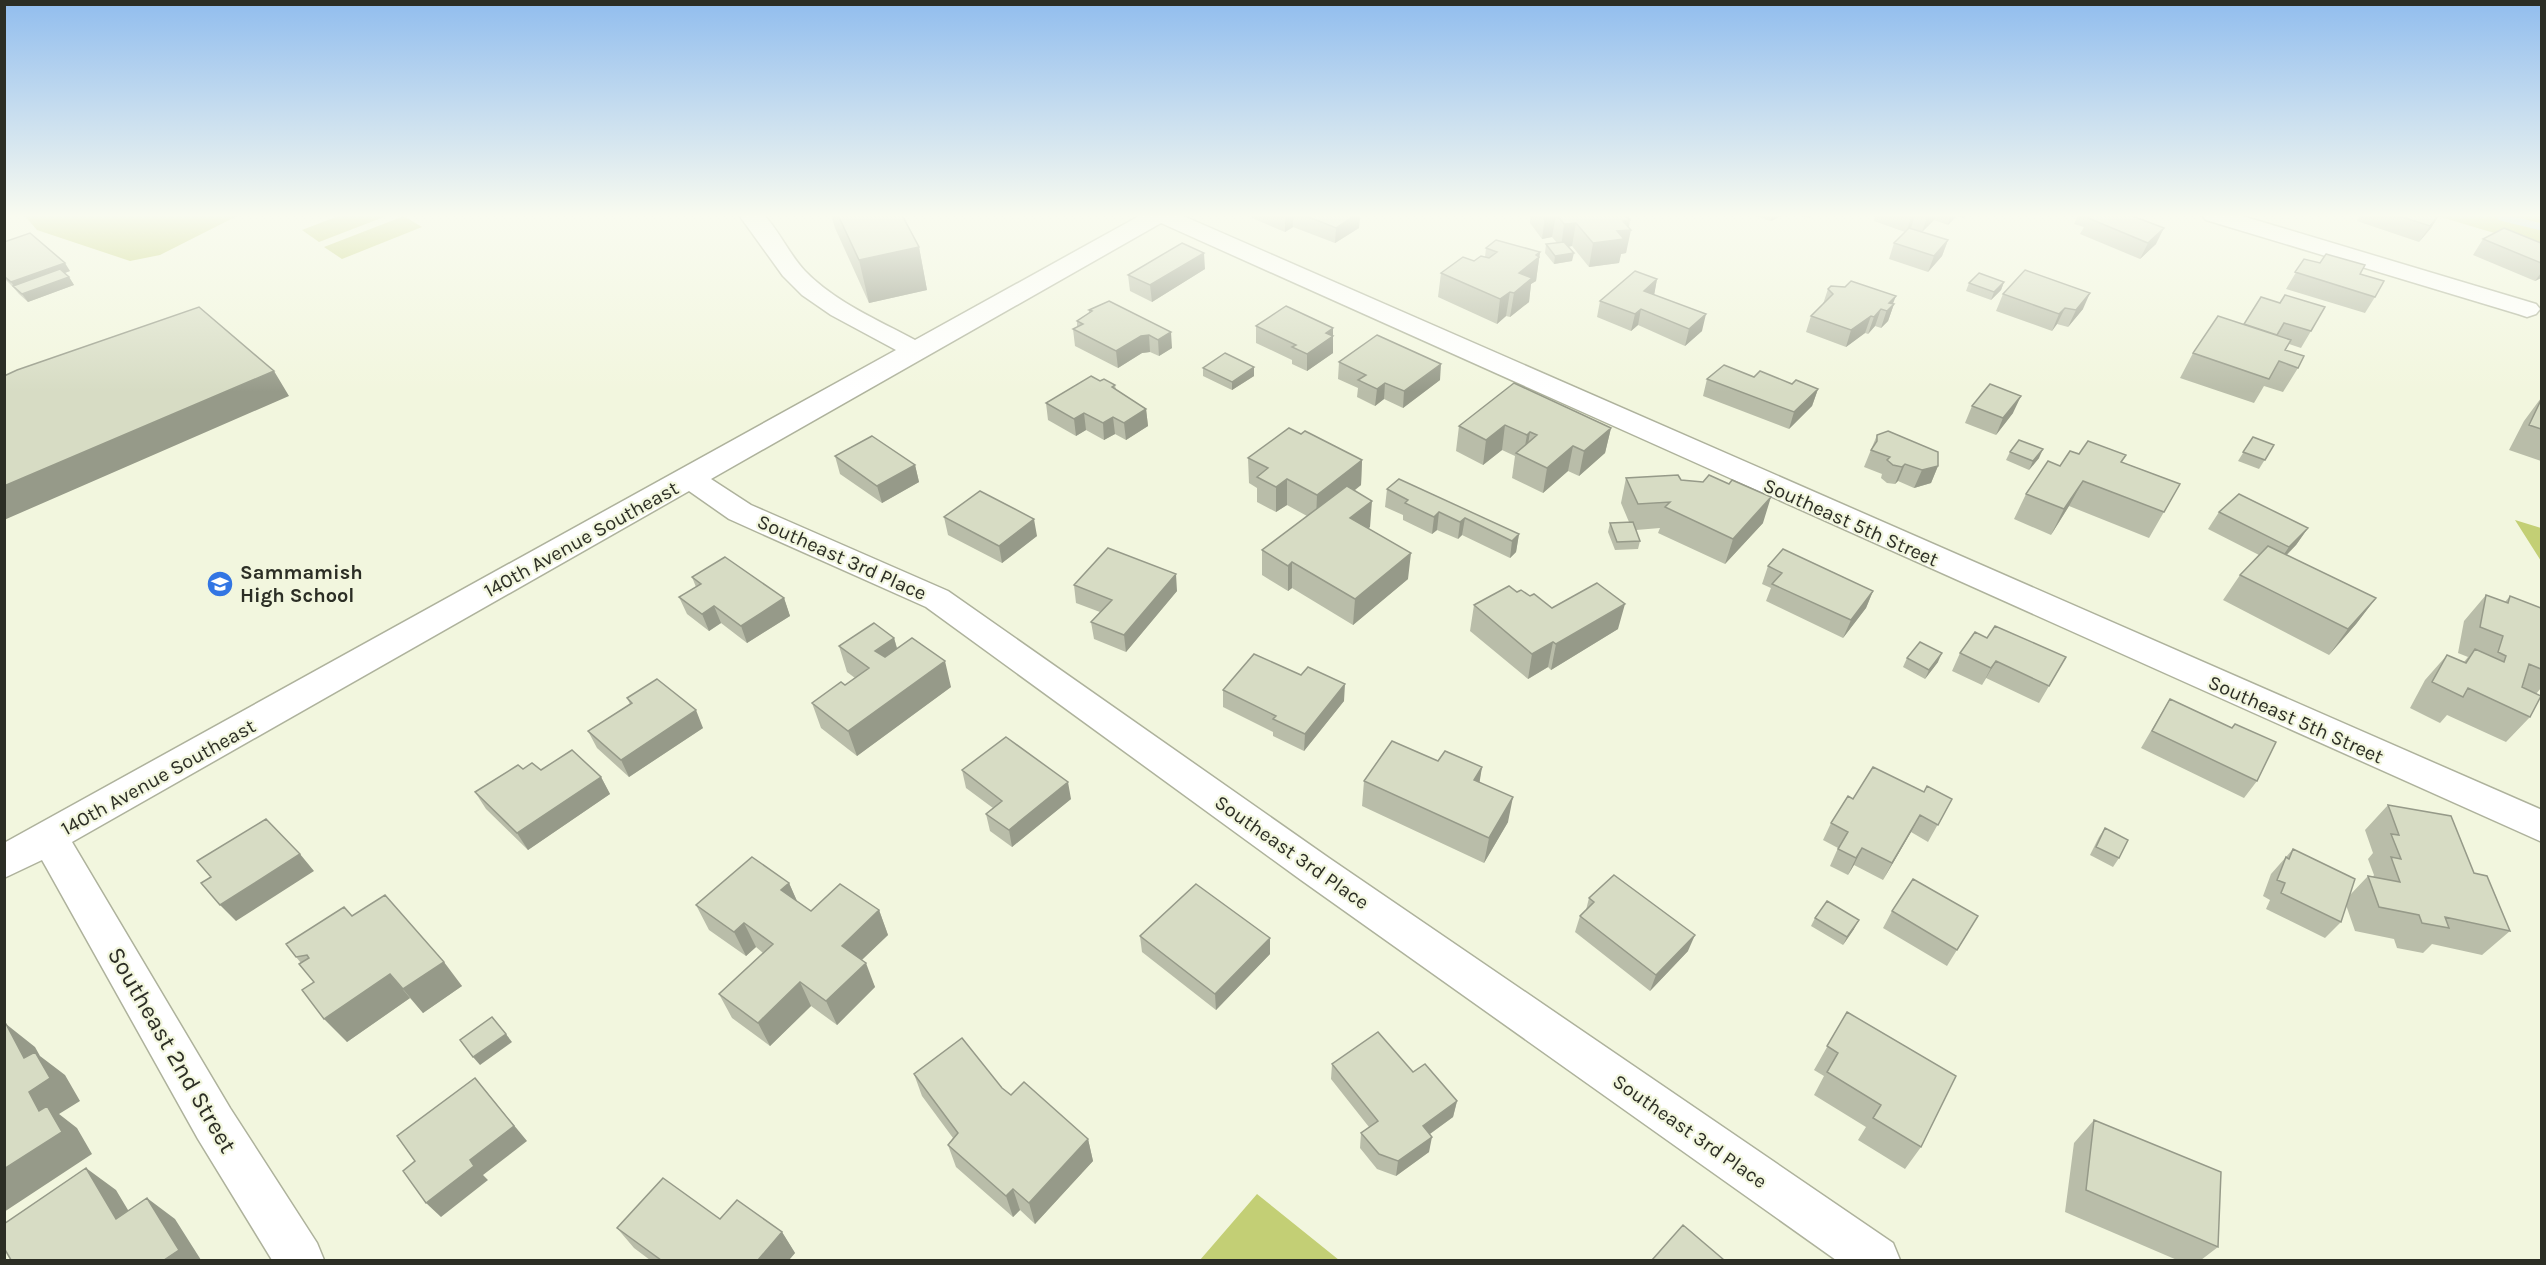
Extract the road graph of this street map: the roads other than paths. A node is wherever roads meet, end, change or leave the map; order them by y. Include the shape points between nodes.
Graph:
1 (795, 274) edge
2 (1055, 274) edge
3 (1293, 274) edge
4 (2411, 274) edge
5 (2527, 309) dead end
6 (917, 351) junction
7 (690, 478) junction
8 (2541, 827) edge
9 (48, 838) junction
10 (4, 862) edge
11 (300, 1260) edge
12 (1876, 1260) edge

1 - 6 street via 833,306
2 - 6 street, 140th Avenue Southeast
3 - 8 street, Southeast 5th Street
4 - 5 street
6 - 7 street, 140th Avenue Southeast
7 - 9 street, 140th Avenue Southeast
7 - 12 street, Southeast 3rd Place via 740,512 937,599
9 - 10 street, 140th Avenue Southeast
9 - 11 street, Southeast 2nd Street via 267,1211

